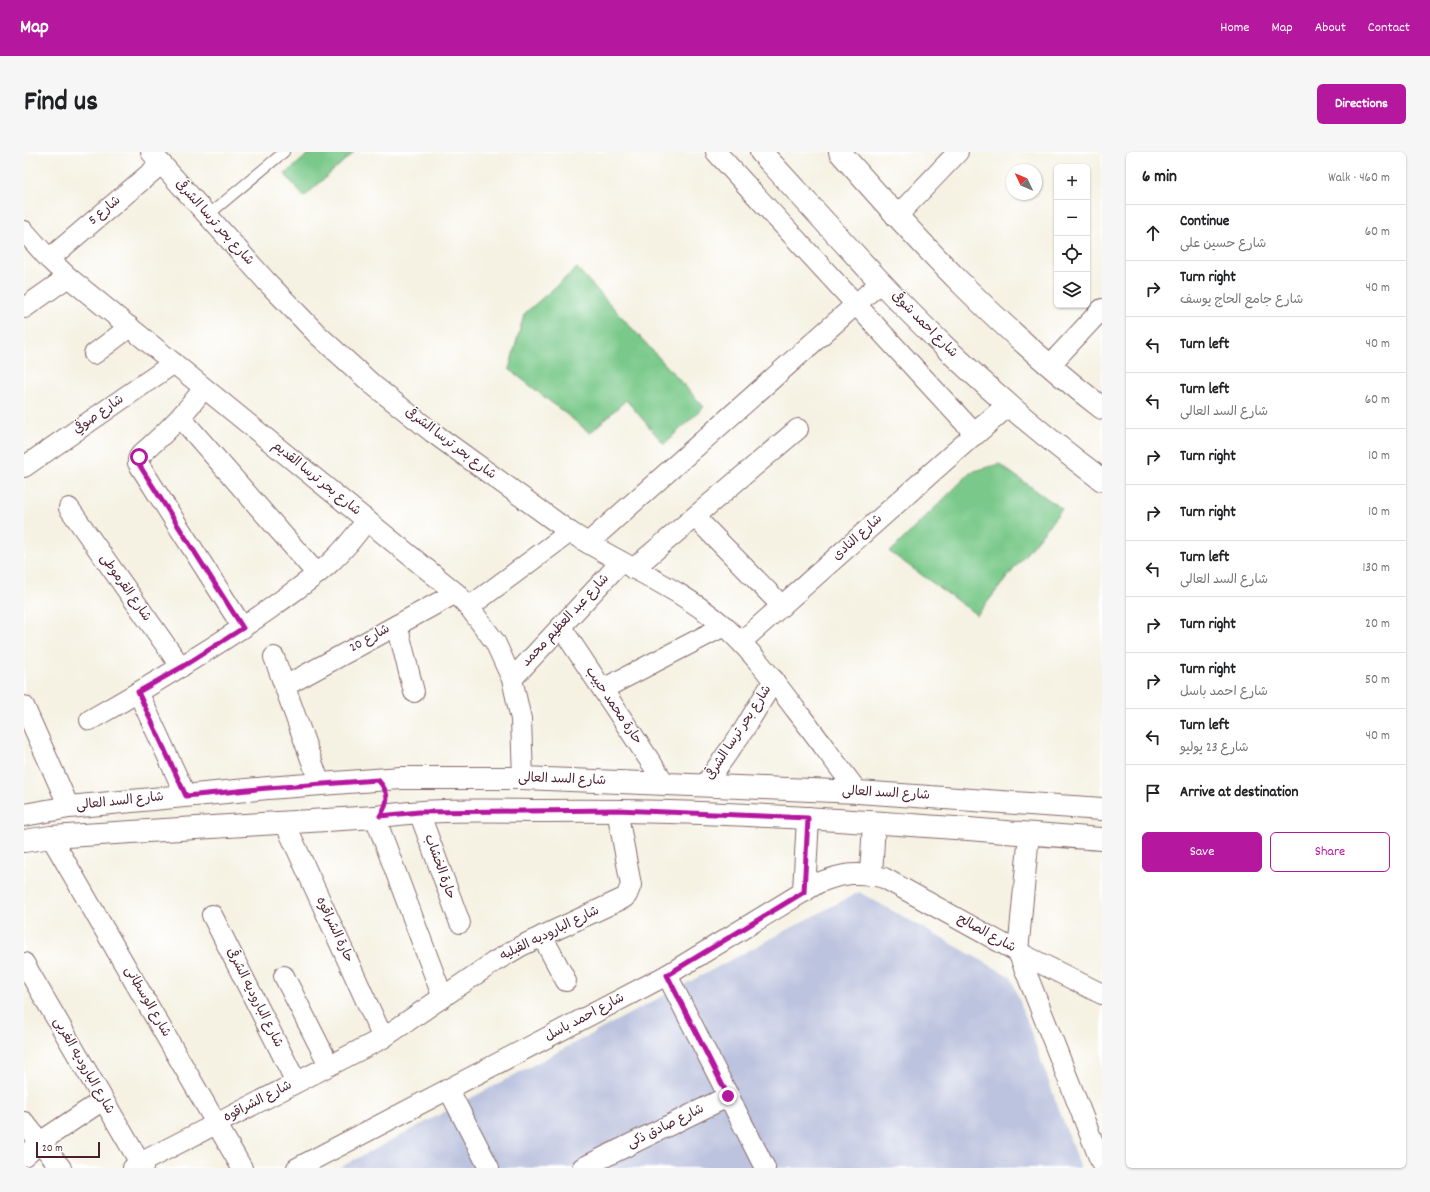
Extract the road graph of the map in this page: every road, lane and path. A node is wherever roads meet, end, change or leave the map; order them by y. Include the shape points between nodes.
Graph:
1 (284, 152) edge
2 (716, 152) edge
3 (761, 152) edge
4 (840, 152) edge
5 (958, 152) edge
6 (156, 158) edge
7 (207, 216) junction
8 (896, 217) junction
9 (24, 232) edge
10 (49, 259) junction
11 (68, 277) junction
12 (881, 282) junction
13 (856, 305) junction
14 (24, 308) edge
15 (1102, 310) edge
16 (130, 327) junction
17 (94, 354) dead end
18 (174, 363) junction
19 (1050, 366) junction
20 (204, 388) junction
21 (1008, 405) junction
22 (1102, 408) edge
23 (181, 418) junction
24 (798, 429) dead end
25 (975, 434) junction
26 (24, 467) edge
27 (1102, 480) edge
28 (69, 508) dead end
29 (694, 517) junction
30 (367, 520) junction
31 (570, 532) junction
32 (588, 543) junction
33 (627, 566) junction
34 (317, 574) junction
35 (462, 600) junction
36 (782, 606) junction
37 (397, 625) junction
38 (724, 626) junction
39 (561, 627) junction
40 (243, 628) junction
41 (741, 642) junction
42 (274, 657) dead end
43 (182, 667) junction
44 (512, 679) junction
45 (774, 680) junction
46 (285, 686) junction
47 (602, 689) junction
48 (138, 692) junction
49 (414, 692) dead end
50 (24, 706) edge
51 (90, 720) dead end
52 (421, 778) junction
53 (522, 778) junction
54 (378, 780) junction
55 (320, 784) junction
56 (666, 784) junction
57 (704, 786) junction
58 (858, 792) junction
59 (186, 796) junction
60 (69, 807) junction
61 (1102, 809) edge
62 (617, 810) junction
63 (419, 812) junction
64 (24, 815) edge
65 (377, 817) junction
66 (808, 818) junction
67 (285, 823) junction
68 (874, 823) junction
69 (1029, 834) junction
70 (51, 837) junction
71 (1102, 839) edge
72 (24, 841) edge
73 (871, 875) junction
74 (804, 892) junction
75 (212, 915) dead end
76 (460, 923) dead end
77 (542, 936) junction
78 (1018, 952) junction
79 (24, 963) edge
80 (667, 975) junction
81 (284, 976) dead end
82 (566, 981) dead end
83 (1102, 994) edge
84 (442, 998) junction
85 (383, 1038) junction
86 (329, 1065) junction
87 (296, 1082) junction
88 (448, 1090) junction
89 (728, 1096) junction
90 (103, 1100) junction
91 (24, 1122) edge
92 (217, 1123) junction
93 (40, 1142) junction
94 (24, 1156) edge
95 (1102, 1165) edge
96 (139, 1166) edge
97 (61, 1168) edge
98 (242, 1168) edge
99 (297, 1168) edge
100 (489, 1168) edge
101 (582, 1168) edge
102 (765, 1168) edge

1 - 7 lane
2 - 13 street
3 - 12 main road, شارع احمد شوقى
4 - 8 main road
5 - 8 street
6 - 7 street, شارع بحر ترسا الشرقى
6 - 10 street, شارع 5
7 - 31 street, شارع بحر ترسا الشرقى via 318,335 373,385 432,432
8 - 19 main road via 992,315
9 - 10 street, شارع بحر ترسا القديم
10 - 11 street, شارع بحر ترسا القديم
11 - 14 street
11 - 16 street, شارع بحر ترسا القديم
12 - 13 street
12 - 21 main road, شارع احمد شوقى via 945,347
13 - 25 street
13 - 32 street
15 - 19 street
16 - 17 street
16 - 18 street, شارع بحر ترسا القديم
18 - 20 street, شارع بحر ترسا القديم
18 - 26 street, شارع صوفي
19 - 22 main road
20 - 23 street
20 - 30 street, شارع بحر ترسا القديم
21 - 25 main road
21 - 27 main road, شارع احمد شوقى
23 - 34 street
23 - 40 street via 140,455 138,460
24 - 29 street, شارع عبد العظيم محمد
25 - 36 street, شارع النادى
28 - 43 street, شارع القرموطى
29 - 33 street, شارع عبد العظيم محمد
29 - 36 street
30 - 34 street via 344,549
30 - 35 street, شارع بحر ترسا القديم
31 - 32 street, شارع بحر ترسا الشرقى
31 - 35 street, شارع 20
32 - 33 street, شارع بحر ترسا الشرقى
33 - 38 street, شارع بحر ترسا الشرقى via 676,592
33 - 39 street, شارع عبد العظيم محمد
34 - 40 street
35 - 37 street, شارع 20
35 - 44 street, شارع بحر ترسا القديم via 495,642
36 - 41 street, شارع النادى
37 - 46 street, شارع 20
37 - 49 street
38 - 41 street, شارع بحر ترسا الشرقى
38 - 47 street
39 - 44 street, شارع عبد العظيم محمد
39 - 47 street, حارة محمد حبيب
40 - 43 street
41 - 45 street, شارع بحر ترسا الشرقى
42 - 46 street
43 - 48 street
44 - 53 street, شارع بحر ترسا القديم via 521,719
45 - 57 street, شارع بحر ترسا الشرقى via 760,706
45 - 58 street, شارع بحر ترسا الشرقى
46 - 55 street
47 - 56 street, حارة محمد حبيب
48 - 51 street
48 - 59 street
50 - 60 street
52 - 53 main road, شارع السد العالى
52 - 54 main road, شارع السد العالى
52 - 63 main road via 414,785 412,794 413,804
53 - 56 main road, شارع السد العالى
54 - 55 main road, شارع السد العالى
54 - 65 main road via 385,788 387,798 386,808
55 - 59 main road, شارع السد العالى
56 - 57 main road, شارع السد العالى
57 - 58 main road, شارع السد العالى
58 - 61 main road, شارع السد العالى
59 - 60 main road, شارع السد العالى
60 - 64 main road, شارع السد العالى
62 - 63 main road
62 - 66 main road
62 - 77 street, شارع الباروديه القبليه via 631,885 627,895
63 - 65 main road
63 - 76 street, حارة الخشاب
65 - 67 main road
65 - 84 street
66 - 68 main road
66 - 74 main road
67 - 70 main road
67 - 85 street, حارة الشراقوه
68 - 69 main road
68 - 73 main road
69 - 71 main road
69 - 78 street
70 - 72 main road
70 - 92 street, شارع الوسطانى
73 - 74 street, شارع احمد باسل via 844,874
73 - 78 street, شارع الصالح via 897,884
74 - 80 street, شارع احمد باسل
75 - 87 street, شارع الباروديه الشرقى
77 - 82 street
77 - 84 street, شارع الباروديه القبليه via 494,962
78 - 83 street, شارع الصالح
78 - 95 street
79 - 90 street, شارع الباروديه الغربى
80 - 88 street, شارع احمد باسل
80 - 89 street
81 - 86 street
84 - 85 street, شارع الباروديه القبليه
85 - 86 street, شارع الشراقوه
86 - 87 street, شارع الشراقوه
87 - 92 street, شارع الشراقوه
88 - 99 street, شارع احمد باسل
88 - 100 street
89 - 101 street, شارع صادق ذكى
89 - 102 street
90 - 93 street
90 - 96 street, شارع الباروديه الغربى
91 - 93 street
92 - 96 street, شارع الشراقوه
92 - 98 street, شارع الوسطانى
93 - 94 street
93 - 97 street

